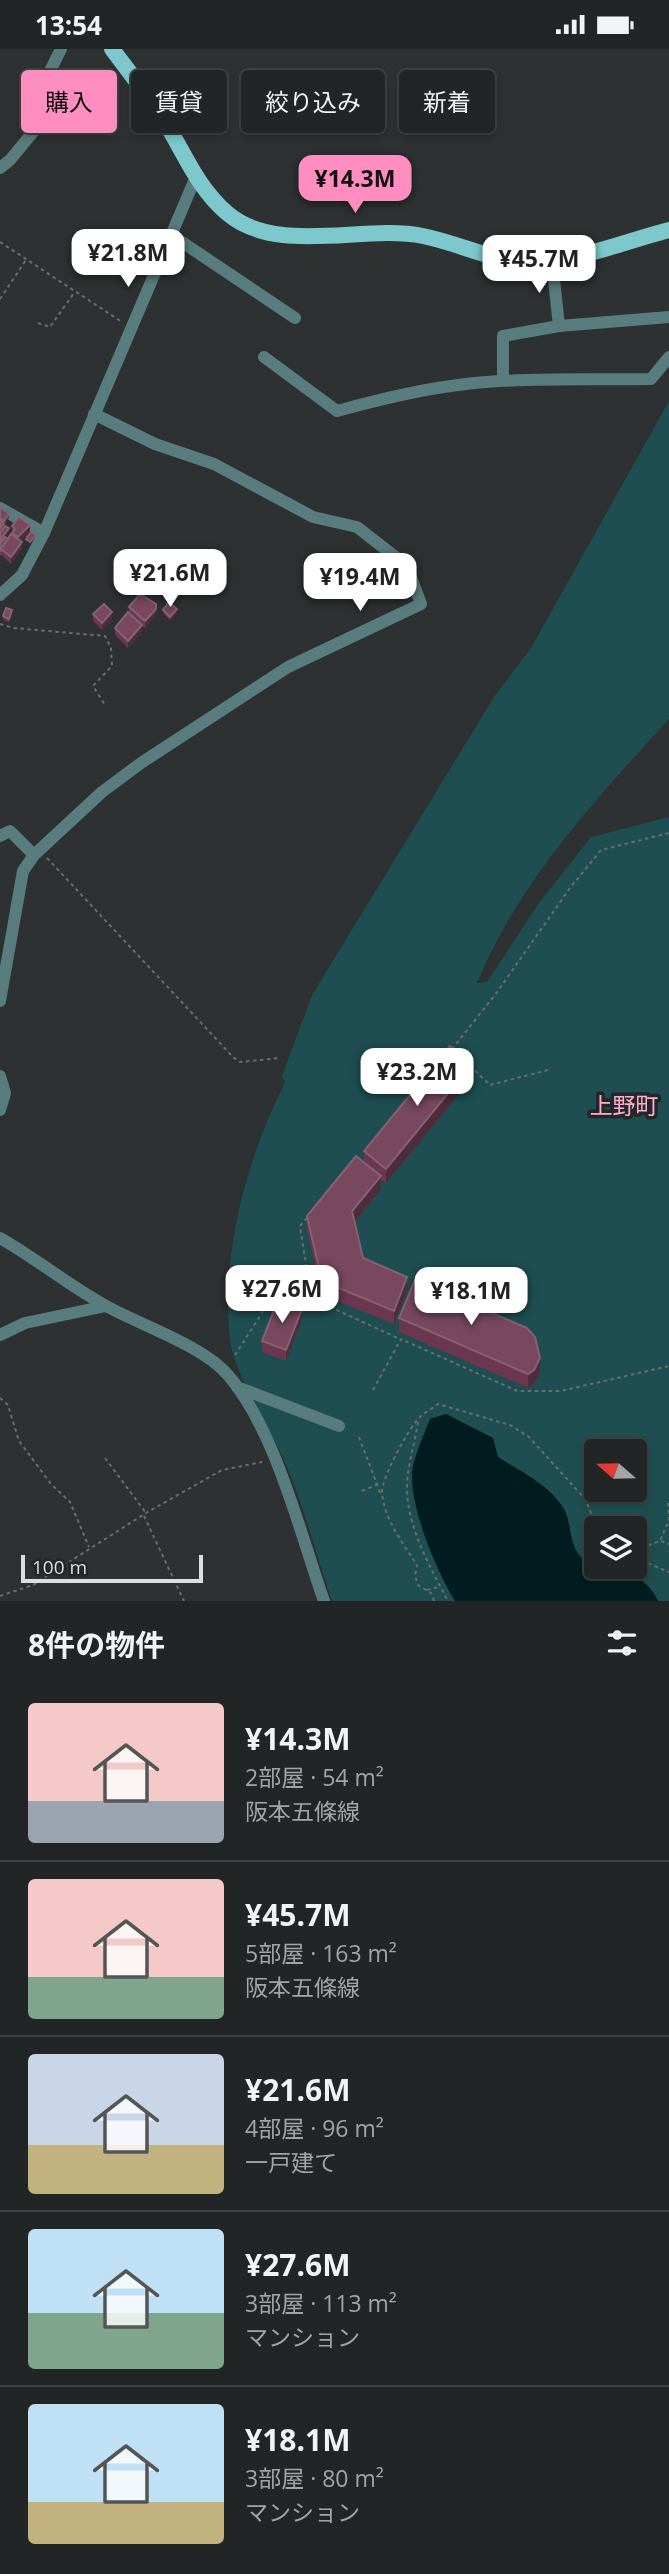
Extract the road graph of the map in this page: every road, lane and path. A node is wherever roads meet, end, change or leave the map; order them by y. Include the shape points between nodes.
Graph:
1 (61, 49) edge
2 (112, 49) edge
3 (0, 168) edge
4 (195, 179) junction
5 (669, 230) edge
6 (170, 234) junction
7 (0, 241) edge
8 (27, 259) junction
9 (552, 261) junction
10 (75, 291) junction
11 (0, 299) edge
12 (669, 317) edge
13 (295, 318) dead end
14 (38, 323) dead end
15 (559, 326) junction
16 (130, 327) junction
17 (264, 357) dead end
18 (669, 357) edge
19 (503, 381) junction
20 (94, 414) junction
21 (0, 508) edge
22 (44, 533) junction
23 (0, 595) edge
24 (0, 624) edge
25 (105, 705) dead end
26 (669, 833) edge
27 (0, 836) edge
28 (37, 852) junction
29 (0, 1001) edge
30 (280, 1058) dead end
31 (548, 1070) dead end
32 (0, 1076) edge
33 (0, 1110) edge
34 (309, 1216) edge
35 (0, 1238) edge
36 (310, 1290) junction
37 (106, 1306) junction
38 (0, 1335) edge
39 (401, 1339) junction
40 (235, 1355) dead end
41 (669, 1366) edge
42 (237, 1387) junction
43 (373, 1390) dead end
44 (0, 1398) edge
45 (418, 1418) junction
46 (339, 1426) dead end
47 (359, 1437) dead end
48 (105, 1458) dead end
49 (275, 1460) junction
50 (376, 1485) junction
51 (362, 1491) dead end
52 (382, 1496) junction
53 (668, 1502) edge
54 (145, 1514) junction
55 (592, 1516) edge
56 (660, 1541) junction
57 (669, 1544) edge
58 (647, 1546) edge
59 (89, 1548) junction
60 (647, 1563) edge
61 (669, 1572) edge
62 (440, 1587) junction
63 (426, 1590) junction
64 (0, 1596) edge
65 (184, 1601) edge
66 (324, 1601) edge
67 (435, 1601) edge
68 (448, 1601) edge

1 - 3 street via 47,77 46,110 34,131
2 - 4 main road via 165,122
4 - 6 street
4 - 9 main road via 228,214 248,227 297,237 383,231 424,236 507,262
5 - 9 main road
6 - 13 street
6 - 16 street
7 - 8 path
8 - 10 path
8 - 11 path
9 - 15 street
10 - 14 path via 50,327
10 - 16 path
12 - 15 street
15 - 19 street via 503,336
16 - 20 street
17 - 19 street via 337,411 419,391
18 - 19 street via 651,379
20 - 22 street
20 - 28 street via 155,444 214,464 313,517 356,527 407,566 421,604 288,667 141,763
21 - 22 street
22 - 23 street via 22,575
24 - 25 path via 106,636 112,667 93,686
26 - 31 path via 601,850 452,1048 490,1085
27 - 28 street via 10,831
28 - 29 street via 23,871
28 - 30 path via 233,1057 240,1062
32 - 33 street via 5,1093
34 - 36 path via 300,1226
35 - 37 street
36 - 39 path via 317,1301
36 - 40 path via 269,1302
37 - 38 street via 25,1323
37 - 42 street via 197,1352 227,1373
39 - 41 path via 517,1391 561,1391
39 - 43 path
42 - 46 street
42 - 49 street
44 - 59 path via 8,1405 19,1441 70,1502
45 - 52 path via 382,1485
45 - 55 path via 438,1404 510,1425 529,1437 586,1500
45 - 62 path via 407,1489 421,1545
47 - 50 path
48 - 54 path
49 - 54 path via 222,1470
49 - 66 street
50 - 51 path
50 - 52 path
52 - 63 path via 395,1530 417,1566 418,1585
53 - 56 path via 669,1520
54 - 59 path
54 - 65 path
56 - 57 path
56 - 58 path
59 - 64 path via 33,1585
60 - 61 path
62 - 63 path
62 - 68 path
63 - 67 path

